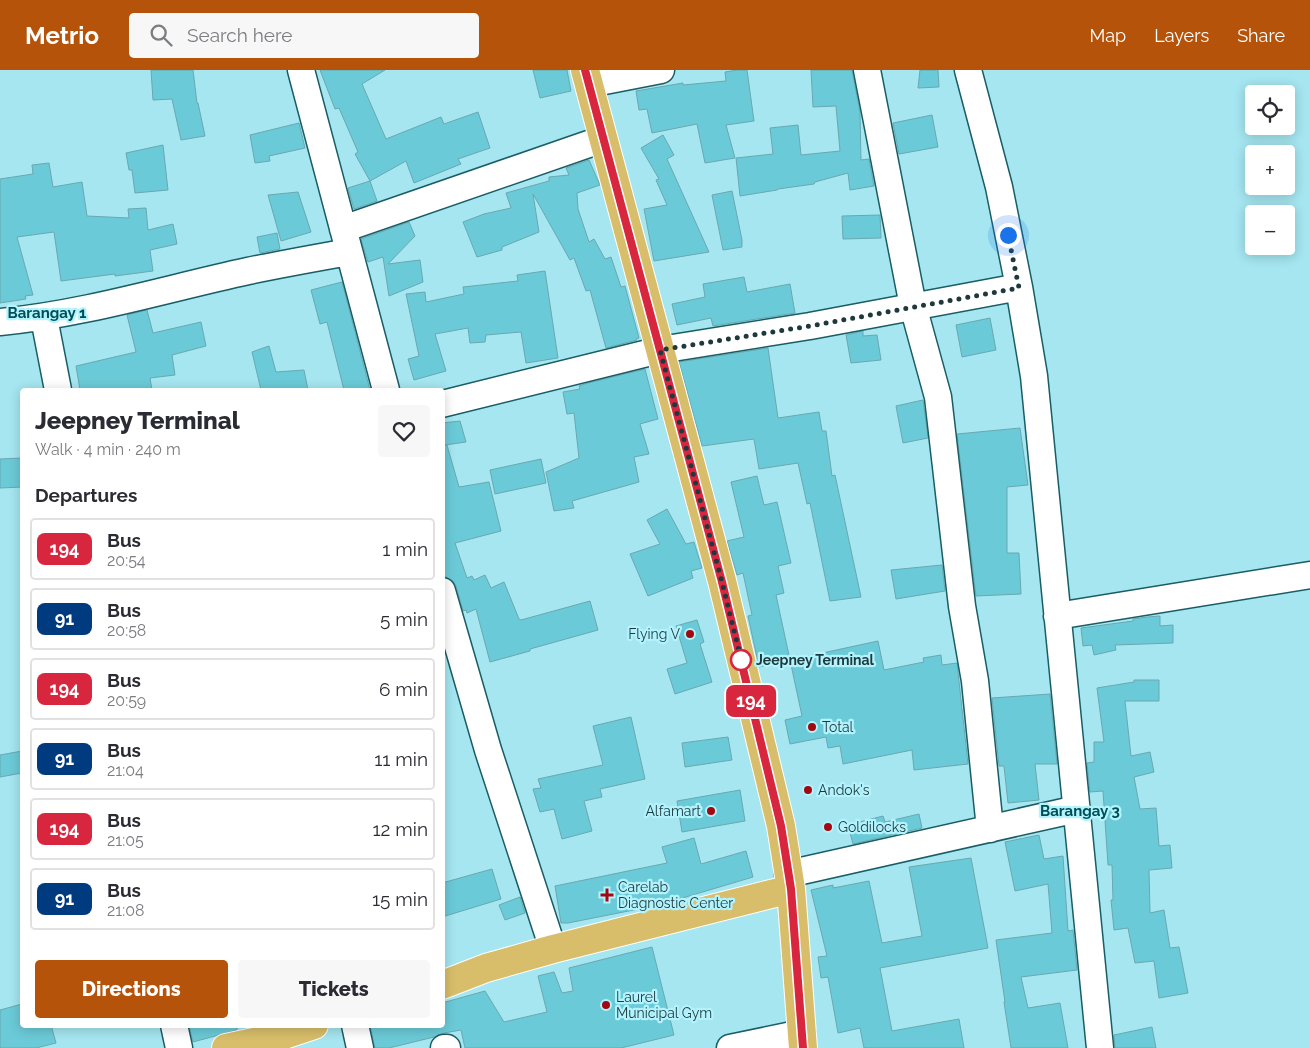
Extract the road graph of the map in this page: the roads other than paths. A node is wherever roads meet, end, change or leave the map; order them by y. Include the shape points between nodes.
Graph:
1 (302, 70) edge
2 (660, 70) edge
3 (867, 70) edge
4 (968, 70) edge
5 (587, 77) edge
6 (603, 140) junction
7 (346, 240) junction
8 (1019, 288) junction
9 (913, 306) junction
10 (44, 318) junction
11 (0, 322) edge
12 (660, 350) junction
13 (58, 388) edge
14 (385, 388) edge
15 (445, 403) edge
16 (1310, 575) edge
17 (445, 601) edge
18 (1057, 616) junction
19 (1077, 809) junction
20 (990, 829) junction
21 (790, 881) junction
22 (553, 949) junction
23 (445, 984) edge
24 (175, 1028) edge
25 (305, 1028) edge
26 (356, 1028) edge
27 (802, 1040) edge
28 (178, 1048) edge
29 (226, 1048) edge
30 (360, 1048) edge
31 (730, 1048) edge
32 (1100, 1048) edge

1 - 7 street
2 - 5 street
3 - 9 street
4 - 8 street via 999,187
5 - 6 main road
6 - 7 street
6 - 12 main road
7 - 10 street via 249,271
7 - 14 street
8 - 9 street
8 - 18 street via 1034,376
9 - 12 street
9 - 20 street via 938,397 962,606 975,681
10 - 11 street
10 - 13 street
12 - 15 street
12 - 21 main road via 722,582 781,826
16 - 18 street
17 - 22 street via 488,750
18 - 19 street
19 - 20 street
19 - 32 street
20 - 21 street
21 - 22 main road via 603,938
21 - 27 main road
22 - 23 main road
24 - 28 street
25 - 29 main road
26 - 30 street
27 - 31 street

